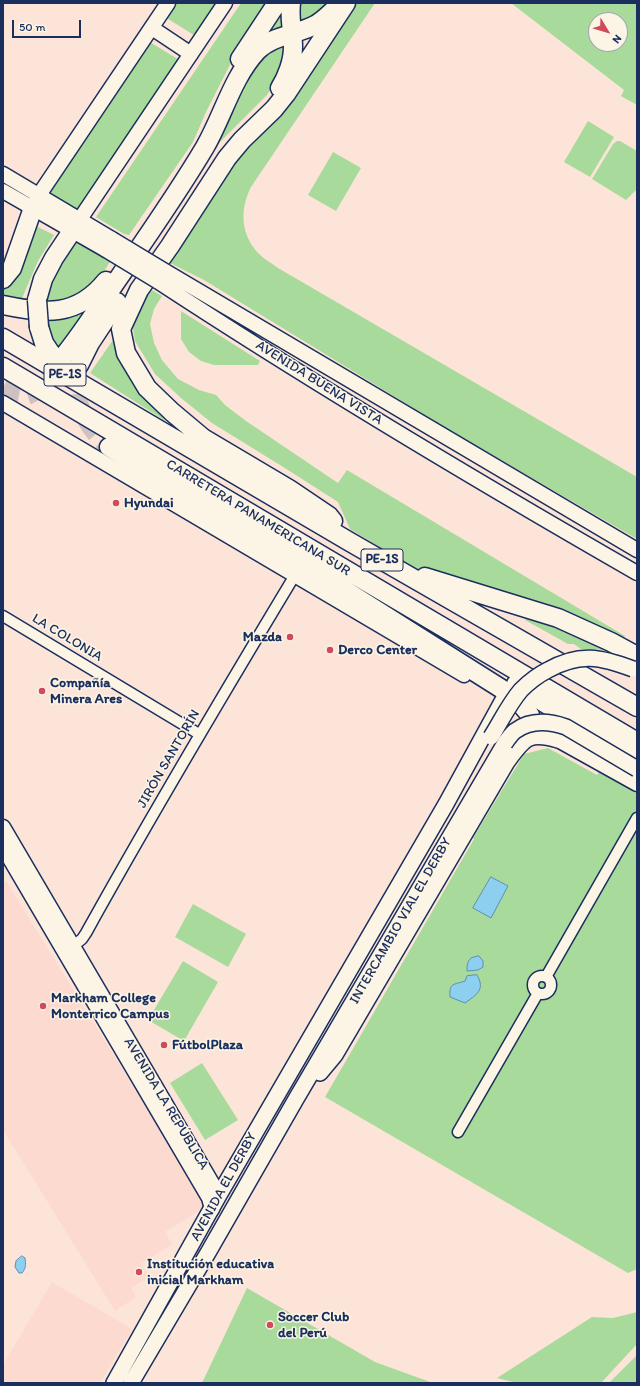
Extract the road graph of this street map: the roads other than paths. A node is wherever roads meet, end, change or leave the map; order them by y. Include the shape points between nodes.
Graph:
1 (168, 3) edge
2 (225, 3) edge
3 (277, 3) edge
4 (291, 3) edge
5 (340, 3) edge
6 (346, 3) edge
7 (152, 28) junction
8 (291, 33) junction
9 (191, 54) junction
10 (3, 174) edge
11 (3, 191) edge
12 (36, 202) junction
13 (76, 226) junction
14 (161, 276) junction
15 (3, 279) edge
16 (3, 305) edge
17 (3, 338) edge
18 (3, 368) edge
19 (365, 389) junction
20 (3, 403) edge
21 (354, 405) junction
22 (128, 411) junction
23 (109, 447) tunnel mouth
24 (350, 542) junction
25 (637, 550) edge
26 (399, 570) junction
27 (637, 573) edge
28 (295, 575) junction
29 (3, 616) edge
30 (470, 644) junction
31 (636, 665) edge
32 (504, 698) junction
33 (637, 707) edge
34 (530, 716) junction
35 (199, 734) junction
36 (498, 740) junction
37 (558, 740) junction
38 (637, 742) edge
39 (637, 759) edge
40 (637, 769) edge
41 (637, 784) edge
42 (637, 818) edge
43 (3, 827) edge
44 (3, 847) edge
45 (69, 950) junction
46 (324, 1013) junction
47 (296, 1099) junction
48 (458, 1132) dead end
49 (219, 1195) junction
50 (212, 1209) junction
51 (114, 1383) edge
52 (131, 1383) edge

1 - 7 main road
2 - 9 main road
3 - 16 highway via 235,65 203,132 169,187 113,273 97,292 80,304 58,310
4 - 8 highway
5 - 8 highway via 316,25
6 - 24 highway via 286,94 227,158 139,290 121,329 126,353 147,388 172,412 203,438 290,489 329,516
7 - 9 main road
7 - 12 main road
8 - 8 highway via 291,63 284,82 274,96 222,150 90,343 72,359 194,166 248,62 268,43
9 - 13 main road
10 - 12 main road, AVENIDA BUENA VISTA
11 - 12 main road, AVENIDA BUENA VISTA
12 - 13 main road, AVENIDA BUENA VISTA
12 - 15 highway via 12,268
13 - 14 main road, AVENIDA BUENA VISTA, bridge
13 - 22 highway, bridge via 43,279 37,300 39,328 50,352 77,379
14 - 19 main road, AVENIDA BUENA VISTA
14 - 21 main road, AVENIDA BUENA VISTA via 230,328
17 - 22 highway, CARRETERA PANAMERICANA SUR / PE-1S
18 - 30 highway, CARRETERA PANAMERICANA SUR / PE-1S
19 - 21 main road
19 - 25 main road, AVENIDA BUENA VISTA
20 - 28 main road
21 - 27 main road, AVENIDA BUENA VISTA
22 - 24 highway, CARRETERA PANAMERICANA SUR / PE-1S
23 - 34 highway via 397,621 505,691 519,702
24 - 26 highway, CARRETERA PANAMERICANA SUR / PE-1S
26 - 31 highway via 558,618 611,642
26 - 33 highway, CARRETERA PANAMERICANA SUR / PE-1S
28 - 32 main road
28 - 35 street, JIRÓN SANTORÍN
29 - 35 street, LA COLONIA
30 - 38 highway, CARRETERA PANAMERICANA SUR / PE-1S
30 - 39 highway via 492,668
31 - 36 main road, bridge via 596,658 575,658 542,673 522,690 509,707
32 - 34 main road
32 - 46 main road via 446,804
34 - 37 main road
35 - 45 street, JIRÓN SANTORÍN via 86,933
36 - 40 main road, bridge via 528,724 541,721 554,723 566,727
36 - 46 main road via 354,978
36 - 47 main road, INTERCAMBIO VIAL EL DERBY
37 - 41 main road
37 - 47 main road via 534,736 519,745 335,1055
42 - 48 street via 546,977 550,981 550,989 543,994 538,993
43 - 45 main road, AVENIDA LA REPÚBLICA
44 - 45 main road, AVENIDA LA REPÚBLICA
45 - 49 main road, AVENIDA LA REPÚBLICA
45 - 50 main road, AVENIDA LA REPÚBLICA via 209,1198
46 - 49 main road, AVENIDA EL DERBY
47 - 52 main road, AVENIDA EL DERBY
49 - 50 main road, AVENIDA EL DERBY
50 - 51 main road, AVENIDA EL DERBY

